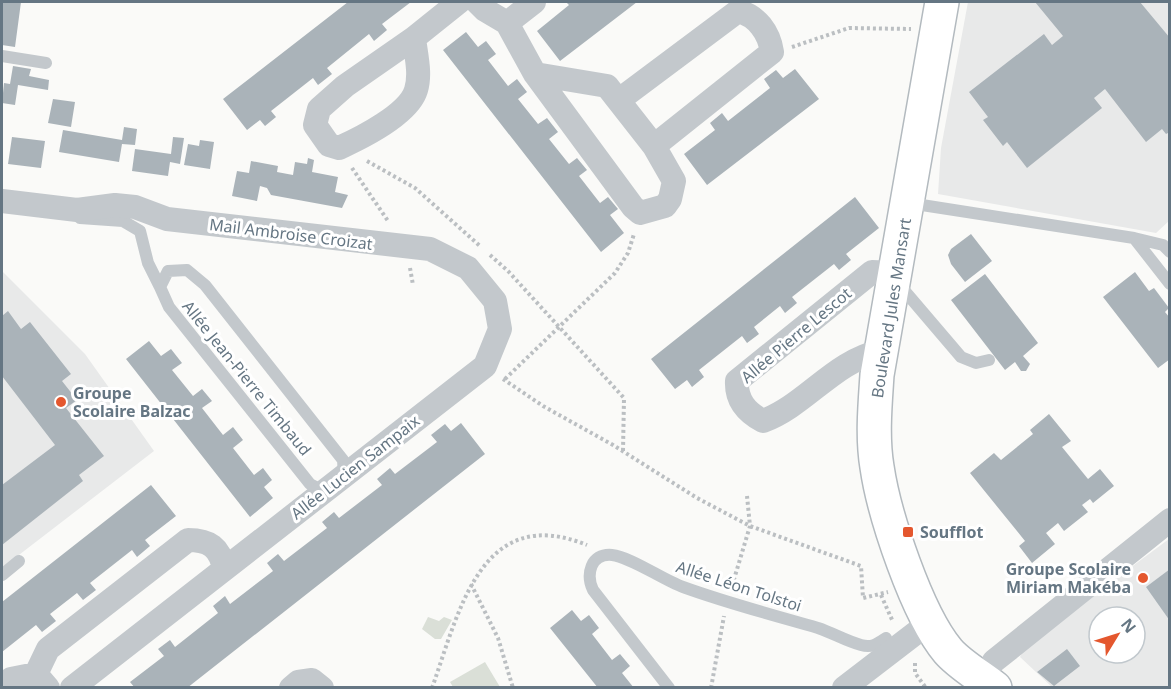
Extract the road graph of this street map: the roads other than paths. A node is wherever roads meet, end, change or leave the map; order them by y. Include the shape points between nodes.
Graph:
1 (459, 2) edge
2 (477, 2) edge
3 (534, 2) edge
4 (938, 16) edge
5 (507, 23) junction
6 (414, 38) junction
7 (2, 56) edge
8 (46, 63) dead end
9 (535, 74) junction
10 (619, 100) junction
11 (654, 146) junction
12 (2, 201) edge
13 (908, 203) junction
14 (2, 209) edge
15 (167, 219) junction
16 (140, 231) junction
17 (1134, 238) junction
18 (1170, 252) edge
19 (893, 275) junction
20 (1170, 284) edge
21 (160, 287) junction
22 (881, 351) junction
23 (989, 360) dead end
24 (495, 373) joint
25 (344, 475) junction
26 (323, 491) junction
27 (1170, 520) edge
28 (262, 539) junction
29 (203, 540) junction
30 (19, 561) dead end
31 (224, 569) junction
32 (2, 575) edge
33 (930, 622) junction
34 (886, 638) dead end
35 (994, 674) edge
36 (42, 681) edge
37 (6, 683) edge
38 (81, 685) edge
39 (291, 687) edge
40 (322, 687) edge
41 (669, 687) edge
42 (844, 687) edge

1 - 6 street
2 - 5 street
3 - 5 street
4 - 13 street, Boulevard Jules Mansart
5 - 9 street
6 - 6 street via 345,86 319,110 315,125 329,145 339,148 356,140 406,108 416,92 418,78
7 - 8 lane
9 - 10 street via 598,83
9 - 11 street via 640,213 665,206 674,190 671,171
10 - 11 street
10 - 11 street via 738,12 751,15 762,27 770,38 772,52
12 - 15 street, Mail Ambroise Croizat via 77,210 135,207
13 - 17 lane
13 - 19 street, Boulevard Jules Mansart
14 - 16 lane via 123,221
15 - 16 lane
15 - 24 street, Mail Ambroise Croizat via 430,249 468,268 495,301 500,329
16 - 21 lane via 148,264
17 - 18 lane via 1163,244
17 - 20 lane
19 - 22 street, Boulevard Jules Mansart
19 - 22 street, Allée Pierre Lescot via 872,272 737,381 736,394 749,413 763,421 780,415 839,370 867,354
19 - 23 lane via 962,357 976,363
21 - 25 lane, Allée Jean-Pierre Timbaud via 168,271 187,270 205,285 343,460
21 - 26 lane, Allée Jean-Pierre Timbaud via 170,307 310,484
22 - 33 street, Boulevard Jules Mansart via 875,405 877,466 911,582
24 - 25 street, Allée Lucien Sampaix
25 - 26 street, Allée Lucien Sampaix
26 - 28 street, Allée Lucien Sampaix
27 - 35 street
28 - 29 street
28 - 31 street, Allée Lucien Sampaix
29 - 31 street via 215,546
29 - 36 street via 188,540 48,649
30 - 32 lane
31 - 38 street, Allée Lucien Sampaix
33 - 35 street, Boulevard Jules Mansart via 950,652
33 - 42 street
34 - 41 lane, Allée Léon Tolstoi via 874,646 861,645 681,586 610,555 593,563 590,584
36 - 37 street
39 - 40 street via 312,680

